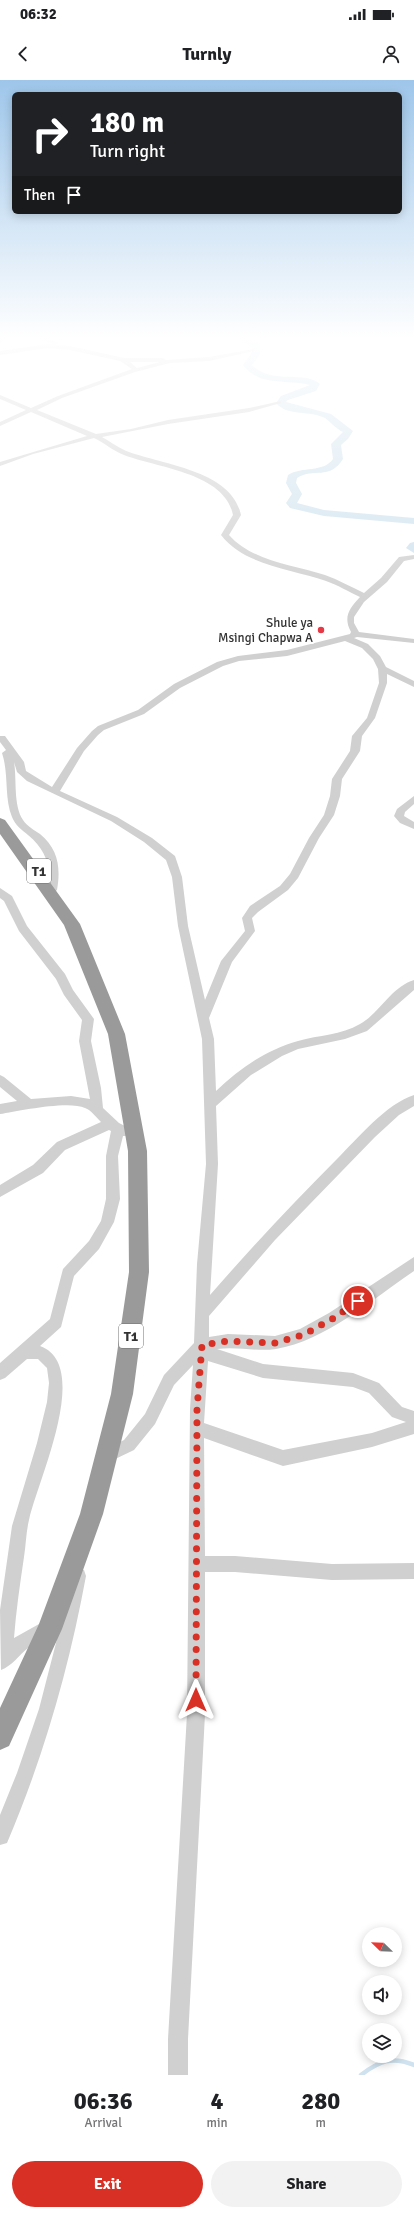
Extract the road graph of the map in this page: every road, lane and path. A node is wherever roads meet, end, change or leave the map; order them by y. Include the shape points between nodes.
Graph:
1 (80, 430) edge
2 (135, 430) edge
3 (95, 436) junction
4 (0, 464) edge
5 (414, 557) edge
6 (364, 596) junction
7 (351, 636) junction
8 (414, 641) edge
9 (382, 669) junction
10 (414, 684) edge
11 (1, 736) edge
12 (54, 792) junction
13 (414, 799) edge
14 (0, 823) edge
15 (414, 826) edge
16 (52, 890) junction
17 (0, 892) edge
18 (414, 984) edge
19 (204, 1017) junction
20 (0, 1080) edge
21 (414, 1100) edge
22 (210, 1104) junction
23 (29, 1105) junction
24 (0, 1109) edge
25 (97, 1110) junction
26 (121, 1130) junction
27 (0, 1192) edge
28 (414, 1263) edge
29 (202, 1314) junction
30 (202, 1349) junction
31 (20, 1355) junction
32 (0, 1373) edge
33 (414, 1420) edge
34 (197, 1428) junction
35 (109, 1455) junction
36 (79, 1556) junction
37 (196, 1564) junction
38 (414, 1571) edge
39 (53, 1624) junction
40 (2, 1661) edge
41 (0, 1737) edge
42 (0, 1836) edge
43 (178, 2075) edge

1 - 3 street
2 - 3 street
3 - 4 street
3 - 6 street via 125,453 200,475 220,488 235,505 236,510 225,536 239,548 274,563 339,583
5 - 6 street via 402,559 384,580
6 - 7 street via 350,617
7 - 8 street
7 - 9 street via 377,658
7 - 12 street via 287,653 238,659 220,664 177,686 141,712 101,728 95,733 80,750
9 - 10 street
9 - 19 street via 382,689 372,718 357,736 355,751 337,779 329,815 290,882 260,904 247,918 250,931 227,961
11 - 12 street via 22,772
11 - 16 street via 12,765 12,796 17,819 52,854 55,874
12 - 19 street via 114,819 171,858 177,877 183,926
13 - 15 street via 400,811 399,816
14 - 16 highway, T1 via 24,850
16 - 26 highway, T1 via 73,924 101,984 119,1040
17 - 25 street via 88,1018 85,1041
18 - 22 street via 364,1027 345,1036 290,1048 262,1060
19 - 22 street via 208,1038
20 - 23 street
21 - 29 street via 395,1112 372,1133 270,1236
22 - 29 street via 212,1164
23 - 24 street
23 - 25 street via 80,1100
25 - 26 street
26 - 27 street via 62,1146 38,1169
26 - 31 street via 112,1156 113,1199 107,1222 94,1245 68,1272 56,1322
26 - 35 highway, T1 via 141,1195 138,1263 127,1364
28 - 30 street via 334,1318 303,1335 275,1343 228,1341
29 - 30 street
30 - 33 street via 263,1371 354,1380 374,1388 397,1412
30 - 34 street
30 - 35 street via 168,1380 150,1419 129,1445
31 - 32 street
31 - 40 street via 35,1351 50,1359 54,1367 55,1391 48,1428 21,1520
33 - 34 street via 372,1440 283,1458
34 - 37 street
35 - 36 highway, T1
36 - 39 highway, T1
36 - 42 street via 78,1576 67,1633 42,1731
37 - 38 street via 235,1564 332,1572
37 - 43 street via 196,1714
39 - 40 street via 22,1642
39 - 41 highway, T1

